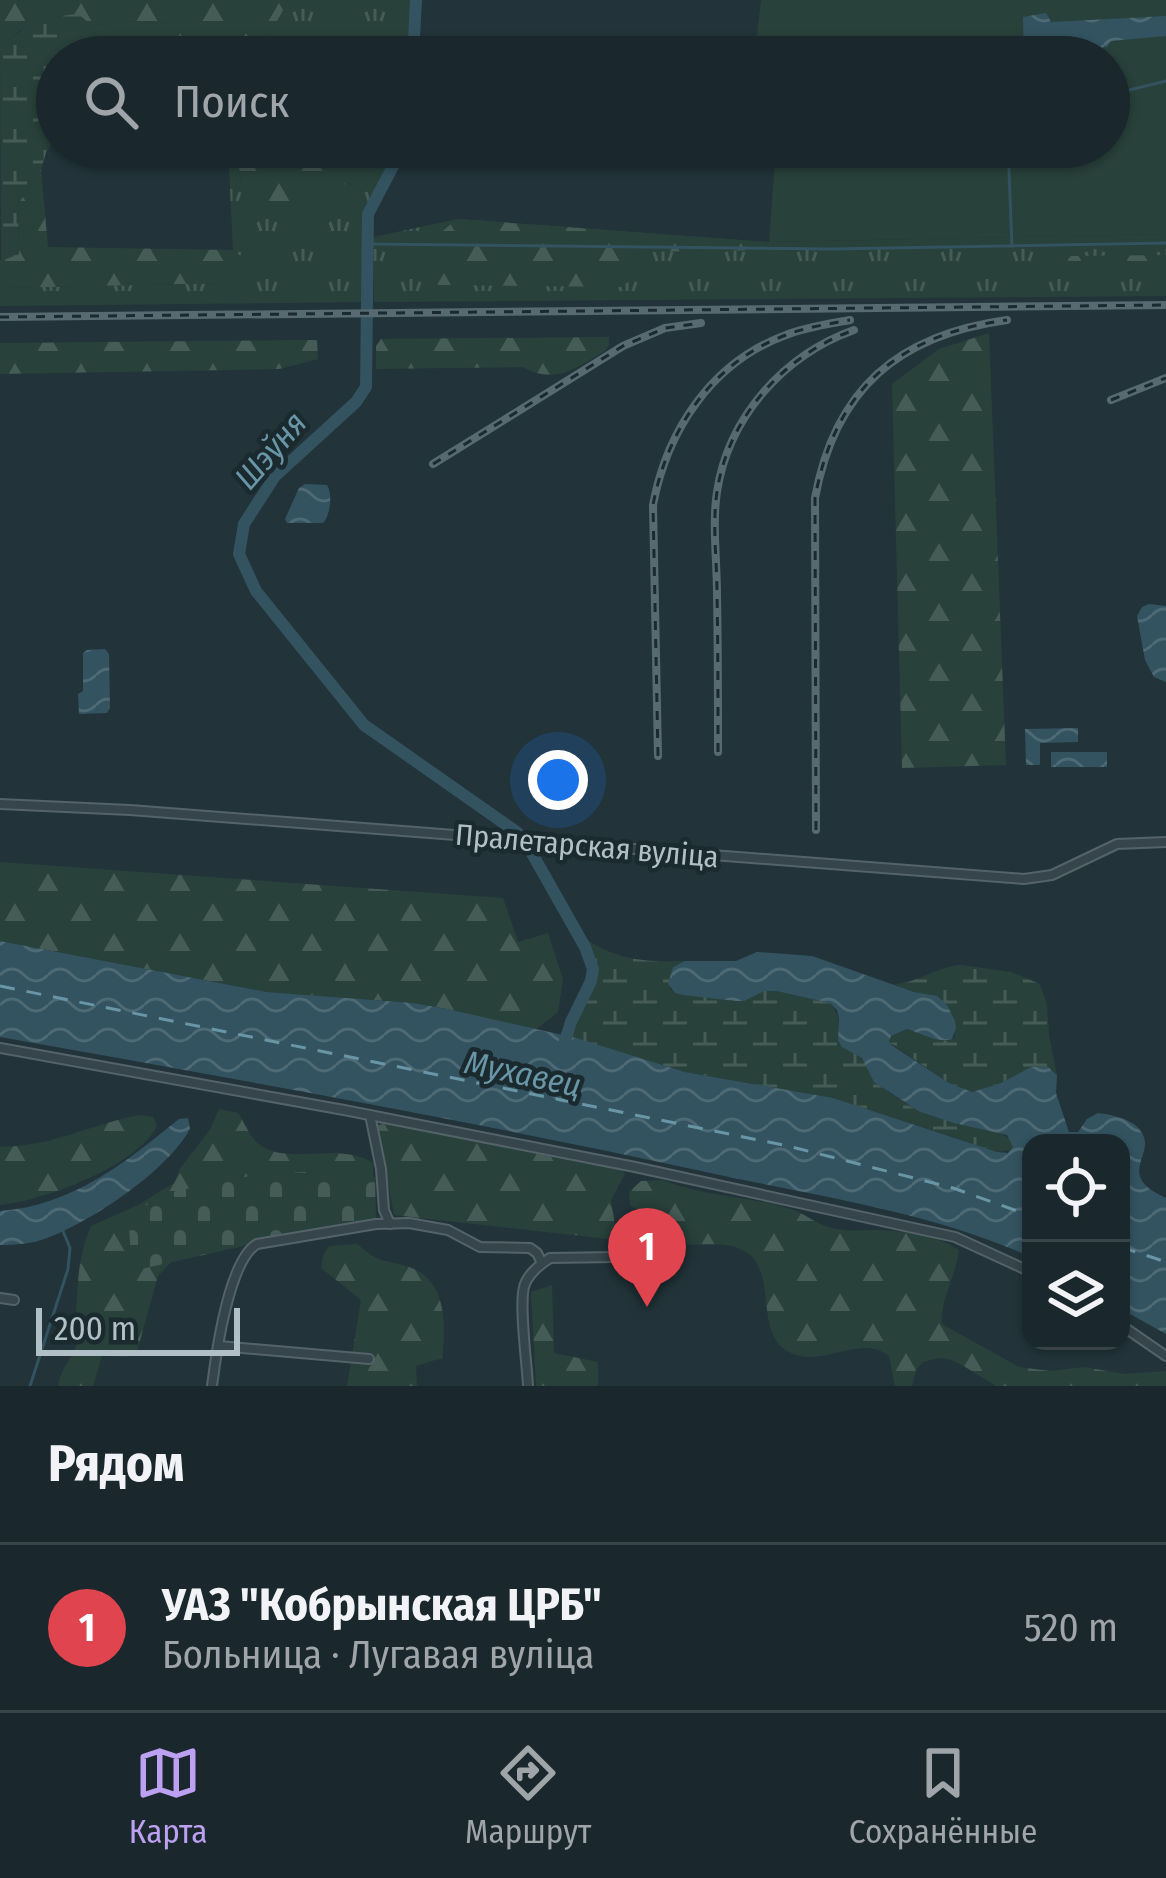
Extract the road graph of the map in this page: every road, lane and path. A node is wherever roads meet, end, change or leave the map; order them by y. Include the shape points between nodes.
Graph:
1 (0, 804) edge
2 (1166, 842) edge
3 (0, 1048) edge
4 (370, 1115) junction
5 (390, 1224) junction
6 (615, 1257) dead end
7 (542, 1263) junction
8 (1022, 1268) edge
9 (0, 1298) edge
10 (14, 1300) dead end
11 (1130, 1330) edge
12 (219, 1346) junction
13 (1166, 1356) edge
14 (369, 1359) dead end
15 (212, 1386) edge
16 (528, 1386) edge

1 - 2 street, Пралетарская вуліца via 1024,879 1052,875 1117,844
3 - 4 street
4 - 5 street
4 - 8 street via 955,1237
5 - 7 street via 448,1230 480,1247 526,1246
5 - 12 street via 248,1250 228,1295
6 - 7 street
7 - 16 street via 524,1286
9 - 10 street
11 - 13 street
12 - 14 street
12 - 15 street

